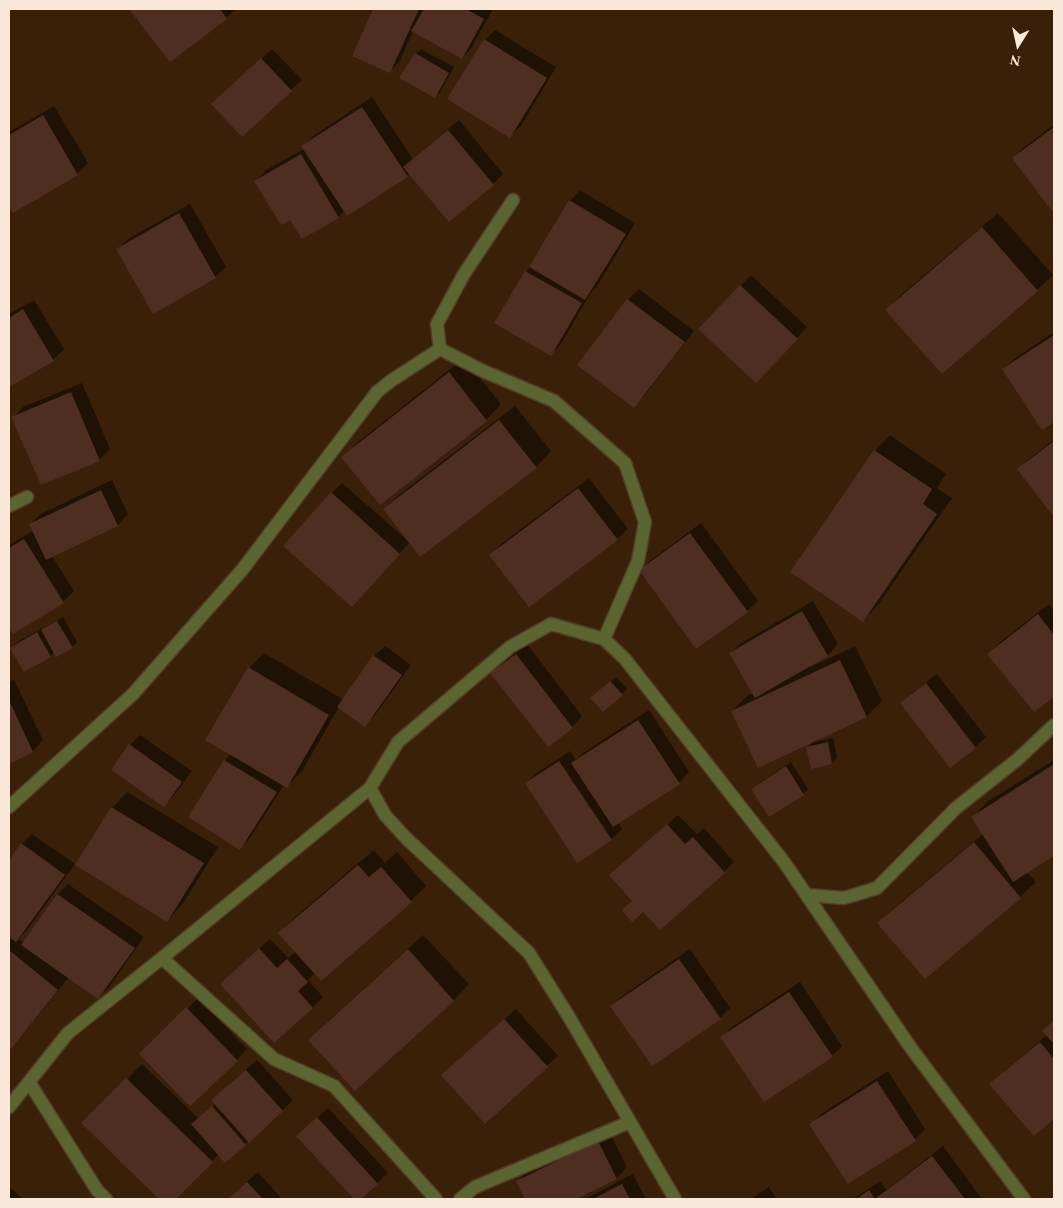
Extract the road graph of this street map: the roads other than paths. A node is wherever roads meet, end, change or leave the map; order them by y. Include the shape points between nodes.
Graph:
1 (513, 200) dead end
2 (440, 349) junction
3 (27, 497) dead end
4 (9, 506) edge
5 (604, 639) junction
6 (1054, 725) edge
7 (370, 788) junction
8 (9, 807) edge
9 (807, 895) junction
10 (162, 958) junction
11 (28, 1082) junction
12 (9, 1107) edge
13 (630, 1122) junction
14 (106, 1199) edge
15 (436, 1199) edge
16 (460, 1199) edge
17 (675, 1199) edge
18 (1024, 1199) edge

1 - 2 street via 464,274 436,324
2 - 5 street via 554,401 625,463 645,522 638,561
2 - 8 street via 377,392 242,570 133,694
3 - 4 street
5 - 7 street via 551,624 510,647 398,742
5 - 9 street via 630,666
6 - 9 street via 1018,759 956,808 877,888 844,898
7 - 10 street
7 - 13 street via 385,815 406,838 529,953
9 - 18 street via 911,1048
10 - 11 street via 68,1033
10 - 15 street via 274,1059 334,1086
11 - 12 street
11 - 14 street
13 - 16 street via 476,1187
13 - 17 street

